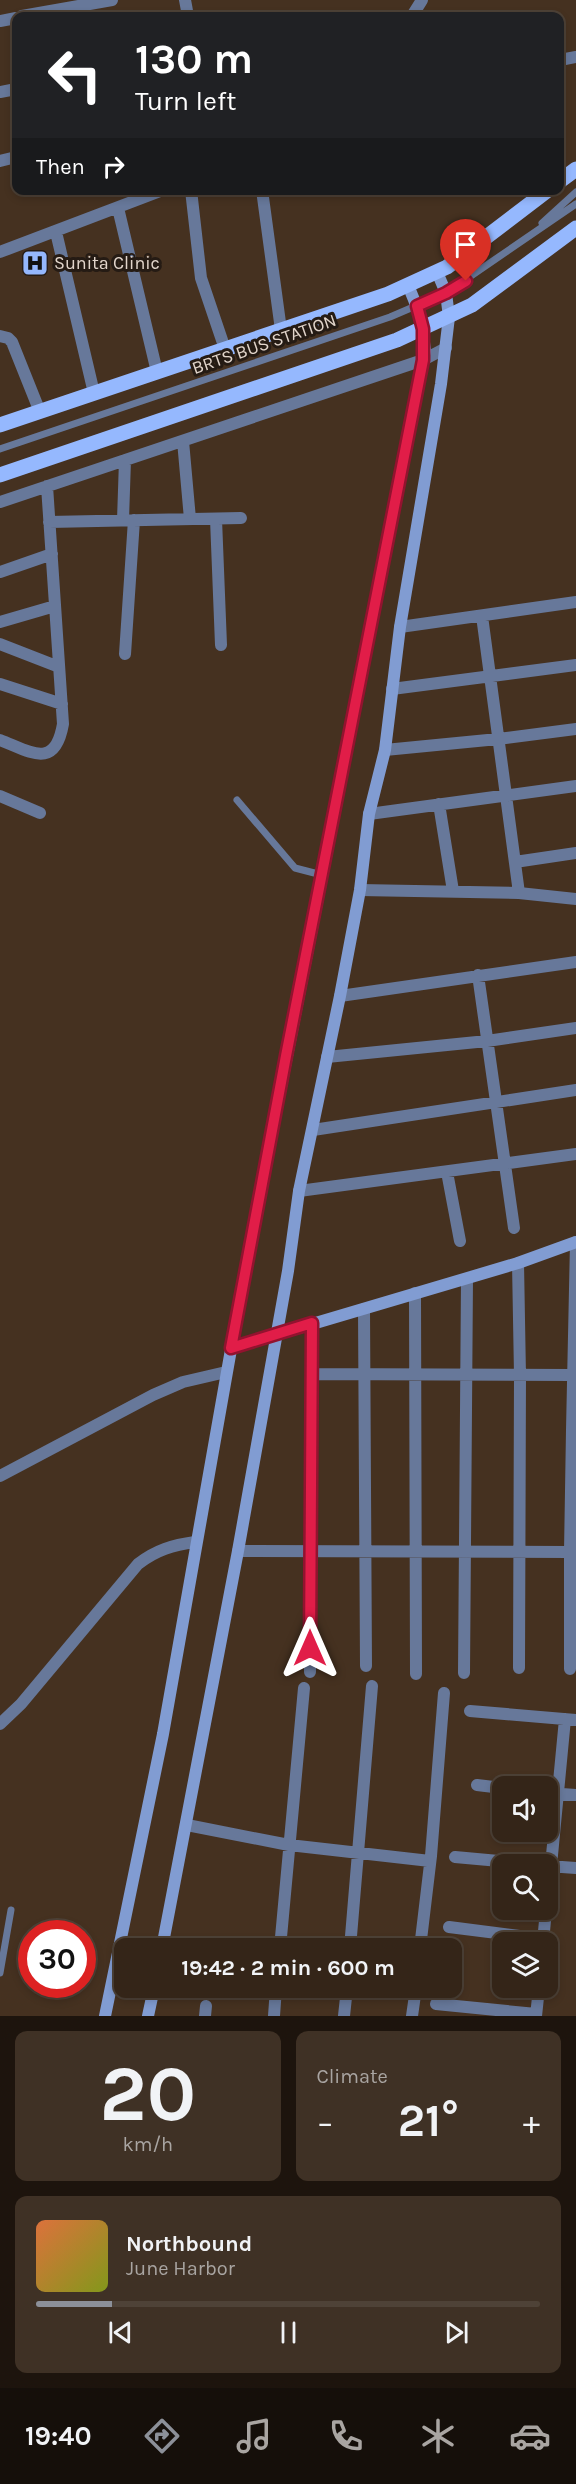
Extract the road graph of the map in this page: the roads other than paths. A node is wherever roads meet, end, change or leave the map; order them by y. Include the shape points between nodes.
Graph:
1 (112, 0) edge
2 (44, 12) edge
3 (576, 169) edge
4 (564, 179) edge
5 (576, 192) edge
6 (150, 195) edge
7 (192, 195) edge
8 (263, 195) edge
9 (541, 195) edge
10 (576, 204) edge
11 (118, 207) junction
12 (576, 228) edge
13 (56, 232) junction
14 (524, 239) junction
15 (0, 252) edge
16 (437, 272) junction
17 (408, 285) junction
18 (446, 293) junction
19 (417, 306) junction
20 (449, 317) junction
21 (423, 329) junction
22 (281, 330) junction
23 (0, 336) edge
24 (446, 348) junction
25 (225, 349) junction
26 (423, 360) junction
27 (157, 372) junction
28 (94, 393) junction
29 (40, 412) junction
30 (0, 425) edge
31 (183, 441) junction
32 (0, 449) edge
33 (125, 460) junction
34 (0, 475) edge
35 (47, 486) junction
36 (0, 502) edge
37 (241, 518) dead end
38 (190, 519) junction
39 (216, 519) junction
40 (128, 520) junction
41 (49, 522) junction
42 (52, 554) junction
43 (0, 572) edge
44 (576, 602) edge
45 (55, 606) junction
46 (482, 616) junction
47 (0, 622) edge
48 (400, 627) junction
49 (0, 644) edge
50 (221, 645) dead end
51 (125, 654) dead end
52 (576, 665) edge
53 (59, 668) junction
54 (490, 678) junction
55 (0, 684) edge
56 (392, 689) junction
57 (62, 705) junction
58 (576, 729) edge
59 (498, 739) junction
60 (0, 740) edge
61 (385, 750) junction
62 (576, 786) edge
63 (506, 795) junction
64 (0, 796) edge
65 (237, 800) dead end
66 (439, 804) junction
67 (40, 813) dead end
68 (369, 814) junction
69 (576, 853) edge
70 (515, 862) junction
71 (322, 875) junction
72 (360, 890) junction
73 (453, 891) junction
74 (519, 893) junction
75 (576, 899) edge
76 (576, 962) edge
77 (478, 975) junction
78 (340, 996) junction
79 (576, 1028) edge
80 (488, 1041) junction
81 (327, 1057) junction
82 (576, 1090) edge
83 (496, 1102) junction
84 (313, 1130) junction
85 (576, 1155) edge
86 (505, 1164) junction
87 (447, 1172) junction
88 (299, 1191) junction
89 (514, 1228) dead end
90 (460, 1241) dead end
91 (576, 1242) edge
92 (518, 1263) junction
93 (467, 1279) junction
94 (415, 1293) junction
95 (364, 1309) junction
96 (312, 1323) junction
97 (277, 1335) junction
98 (231, 1348) junction
99 (226, 1372) junction
100 (312, 1374) junction
101 (364, 1374) junction
102 (415, 1375) junction
103 (467, 1375) junction
104 (520, 1375) junction
105 (572, 1375) junction
106 (574, 1430) edge
107 (0, 1476) edge
108 (195, 1542) junction
109 (464, 1550) junction
110 (238, 1551) junction
111 (366, 1551) junction
112 (416, 1551) junction
113 (518, 1551) junction
114 (311, 1552) junction
115 (570, 1552) junction
116 (366, 1666) dead end
117 (519, 1668) dead end
118 (570, 1669) dead end
119 (310, 1672) dead end
120 (464, 1673) dead end
121 (416, 1674) dead end
122 (372, 1686) dead end
123 (304, 1688) dead end
124 (444, 1694) dead end
125 (470, 1711) dead end
126 (570, 1719) edge
127 (0, 1724) edge
128 (557, 1776) edge
129 (477, 1785) dead end
130 (492, 1787) edge
131 (558, 1793) edge
132 (576, 1795) edge
133 (186, 1825) junction
134 (290, 1845) junction
135 (358, 1852) junction
136 (455, 1857) dead end
137 (492, 1860) edge
138 (430, 1861) junction
139 (558, 1867) edge
140 (576, 1868) edge
141 (11, 1910) dead end
142 (449, 1928) dead end
143 (492, 1934) edge
144 (164, 1938) edge
145 (281, 1938) edge
146 (351, 1938) edge
147 (421, 1938) edge
148 (0, 1973) edge
149 (152, 1998) edge
150 (275, 1998) edge
151 (345, 1998) edge
152 (415, 1998) edge
153 (538, 1998) edge
154 (436, 2004) dead end
155 (536, 2015) edge
156 (105, 2016) edge
157 (148, 2016) edge
158 (274, 2016) edge
159 (344, 2016) edge
160 (412, 2016) edge

1 - 2 street
3 - 4 main road
5 - 14 lane
6 - 11 street
7 - 25 street via 201,278
8 - 22 street
9 - 16 main road
10 - 14 lane
11 - 13 street
11 - 27 street
12 - 20 main road via 472,305
13 - 15 street
13 - 28 street
14 - 18 lane, BRTS BUS STATION
16 - 17 main road
16 - 18 street
17 - 19 street
17 - 22 main road
18 - 19 lane, BRTS BUS STATION
18 - 20 street
19 - 21 street
19 - 32 lane, BRTS BUS STATION
20 - 21 main road
20 - 24 street
21 - 26 street
21 - 34 main road
22 - 25 main road
23 - 29 street via 12,342
24 - 26 street
24 - 48 street
25 - 27 main road
26 - 31 street
26 - 71 street
27 - 28 main road
28 - 29 main road
29 - 30 main road
31 - 33 street
31 - 38 street
33 - 35 street
33 - 40 street
35 - 36 street
35 - 41 street
37 - 39 street
38 - 39 street
38 - 40 street
39 - 50 street
40 - 41 street
40 - 51 street
41 - 42 street
42 - 43 street
42 - 45 street
44 - 46 street
45 - 47 street
45 - 53 street
46 - 48 street
46 - 54 street
48 - 56 street
49 - 53 street
52 - 54 street
53 - 57 street
54 - 56 street
54 - 59 street
55 - 57 street
56 - 61 street
57 - 60 street via 61,738 48,754 37,754
58 - 59 street
59 - 61 street
59 - 63 street
61 - 68 street
62 - 63 street
63 - 66 street
63 - 70 street
64 - 67 street
65 - 71 lane via 295,868
66 - 68 street
66 - 73 street
68 - 72 street
69 - 70 street
70 - 74 street
71 - 98 street
72 - 73 street
72 - 78 street
73 - 74 street
74 - 75 street
76 - 77 street
77 - 78 street
77 - 80 street
78 - 81 street
79 - 80 street
80 - 81 street
80 - 83 street
81 - 84 street
82 - 83 street
83 - 84 street
83 - 86 street
84 - 88 street
85 - 86 street
86 - 87 street
86 - 89 street
87 - 88 street
87 - 90 street
88 - 97 street
91 - 92 street
91 - 105 street
92 - 93 street
92 - 104 street
93 - 94 street
93 - 103 street
94 - 95 street
94 - 102 street
95 - 96 street
95 - 101 street
96 - 97 street
96 - 100 street
97 - 98 street
97 - 110 street
98 - 99 street
99 - 107 street via 183,1382 153,1395
99 - 108 street
100 - 101 street
100 - 114 street
101 - 102 street
101 - 111 street
102 - 103 street
102 - 112 street
103 - 104 street
103 - 109 street
104 - 105 street
104 - 113 street
105 - 106 street
106 - 115 street
108 - 127 street via 170,1546 138,1564
108 - 156 street via 163,1734
109 - 112 street
109 - 113 street
109 - 120 street
110 - 114 street
110 - 133 street
111 - 112 street
111 - 114 street
111 - 116 street
112 - 121 street
113 - 115 street
113 - 117 street
114 - 119 street
115 - 118 street
122 - 135 street
123 - 134 street
124 - 138 street
125 - 126 street
126 - 128 street
129 - 130 street
131 - 132 street
133 - 134 street
133 - 144 street
134 - 135 street
134 - 145 street
135 - 138 street
135 - 146 street
136 - 137 street
138 - 147 street
139 - 140 street
141 - 148 lane
142 - 143 street
149 - 157 street
150 - 158 street
151 - 159 street
152 - 160 street
153 - 155 street
154 - 155 street

